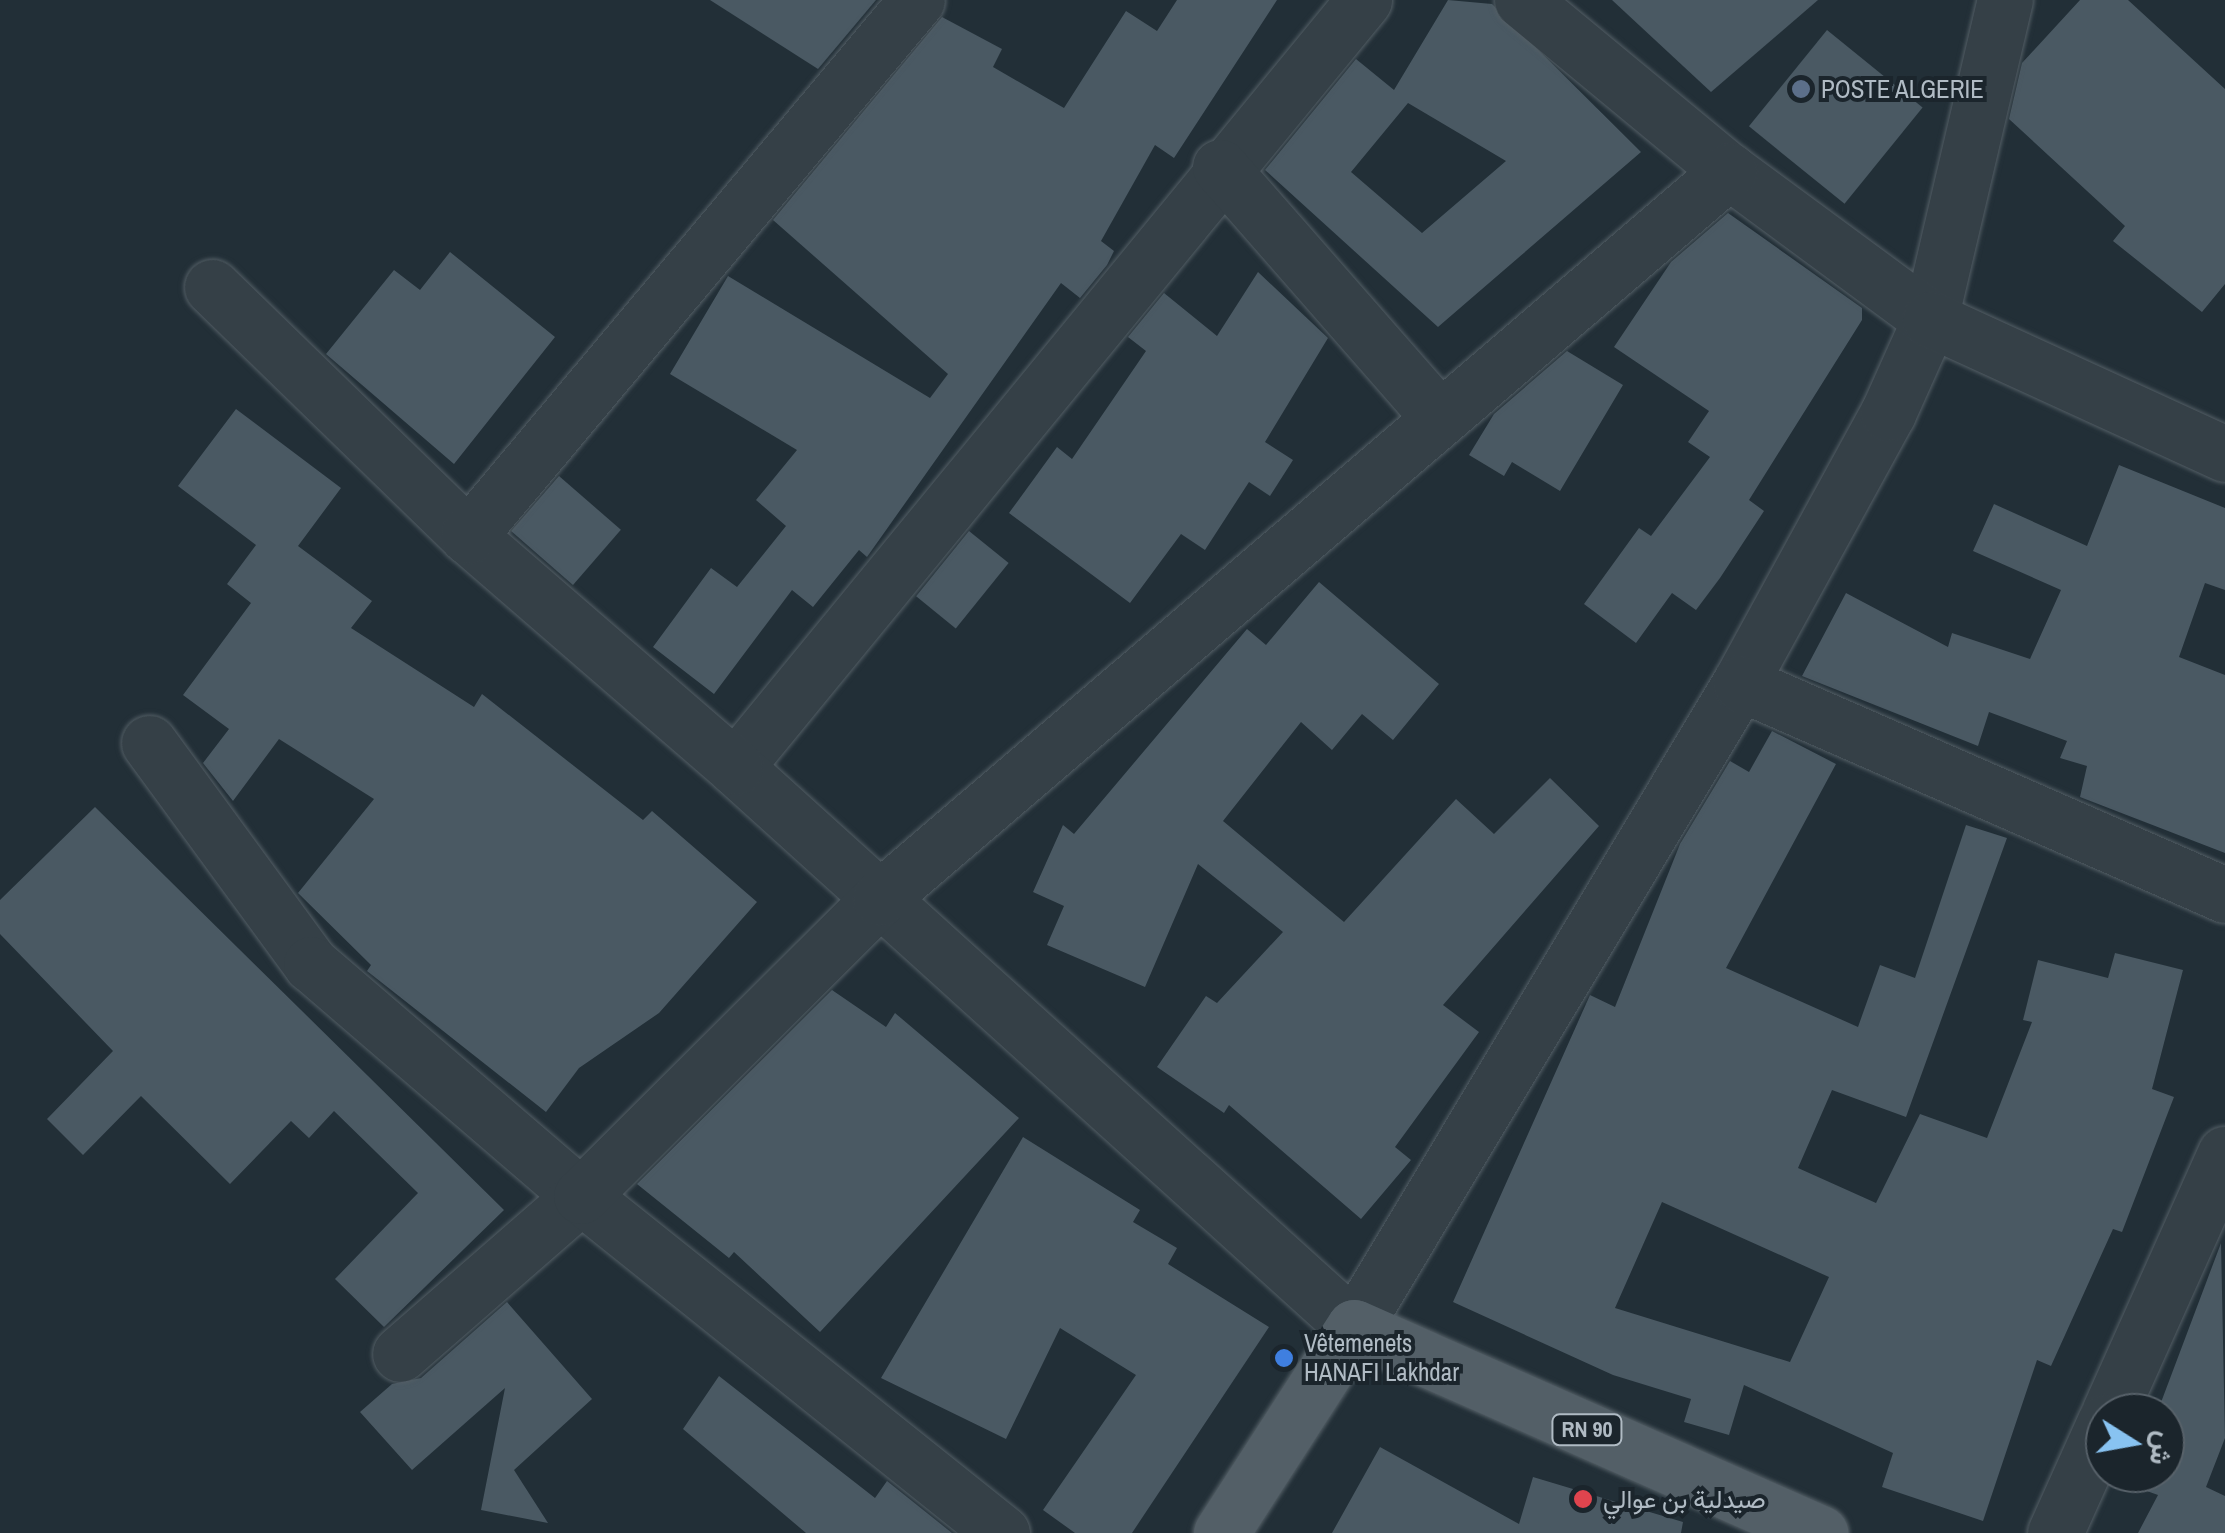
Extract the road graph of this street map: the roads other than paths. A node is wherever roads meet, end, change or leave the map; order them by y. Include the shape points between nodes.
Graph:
1 (917, 0) edge
2 (1364, 0) edge
3 (1522, 0) edge
4 (2005, 0) edge
5 (1220, 167) junction
6 (1729, 171) junction
7 (212, 287) dead end
8 (1930, 319) junction
9 (1440, 418) junction
10 (2225, 454) edge
11 (468, 536) junction
12 (1740, 683) junction
13 (149, 743) dead end
14 (735, 767) junction
15 (2225, 895) edge
16 (880, 898) junction
17 (2225, 1154) edge
18 (581, 1196) junction
19 (1354, 1327) junction
20 (400, 1354) dead end
21 (2118, 1393) edge
22 (2085, 1466) edge
23 (1002, 1533) edge
24 (1221, 1533) edge
25 (1820, 1533) edge
26 (2055, 1533) edge

1 - 11 street
2 - 5 street
3 - 6 street
4 - 8 street
5 - 9 street
5 - 14 street
6 - 8 street
6 - 9 street
7 - 11 street
8 - 10 street
8 - 12 street
9 - 16 street
11 - 14 street
12 - 15 street
12 - 19 street
13 - 18 street via 311,964
14 - 16 street
16 - 18 street
16 - 19 street
17 - 21 street
18 - 20 street
18 - 23 street
19 - 24 main road
19 - 25 main road, RN 90
22 - 26 street

